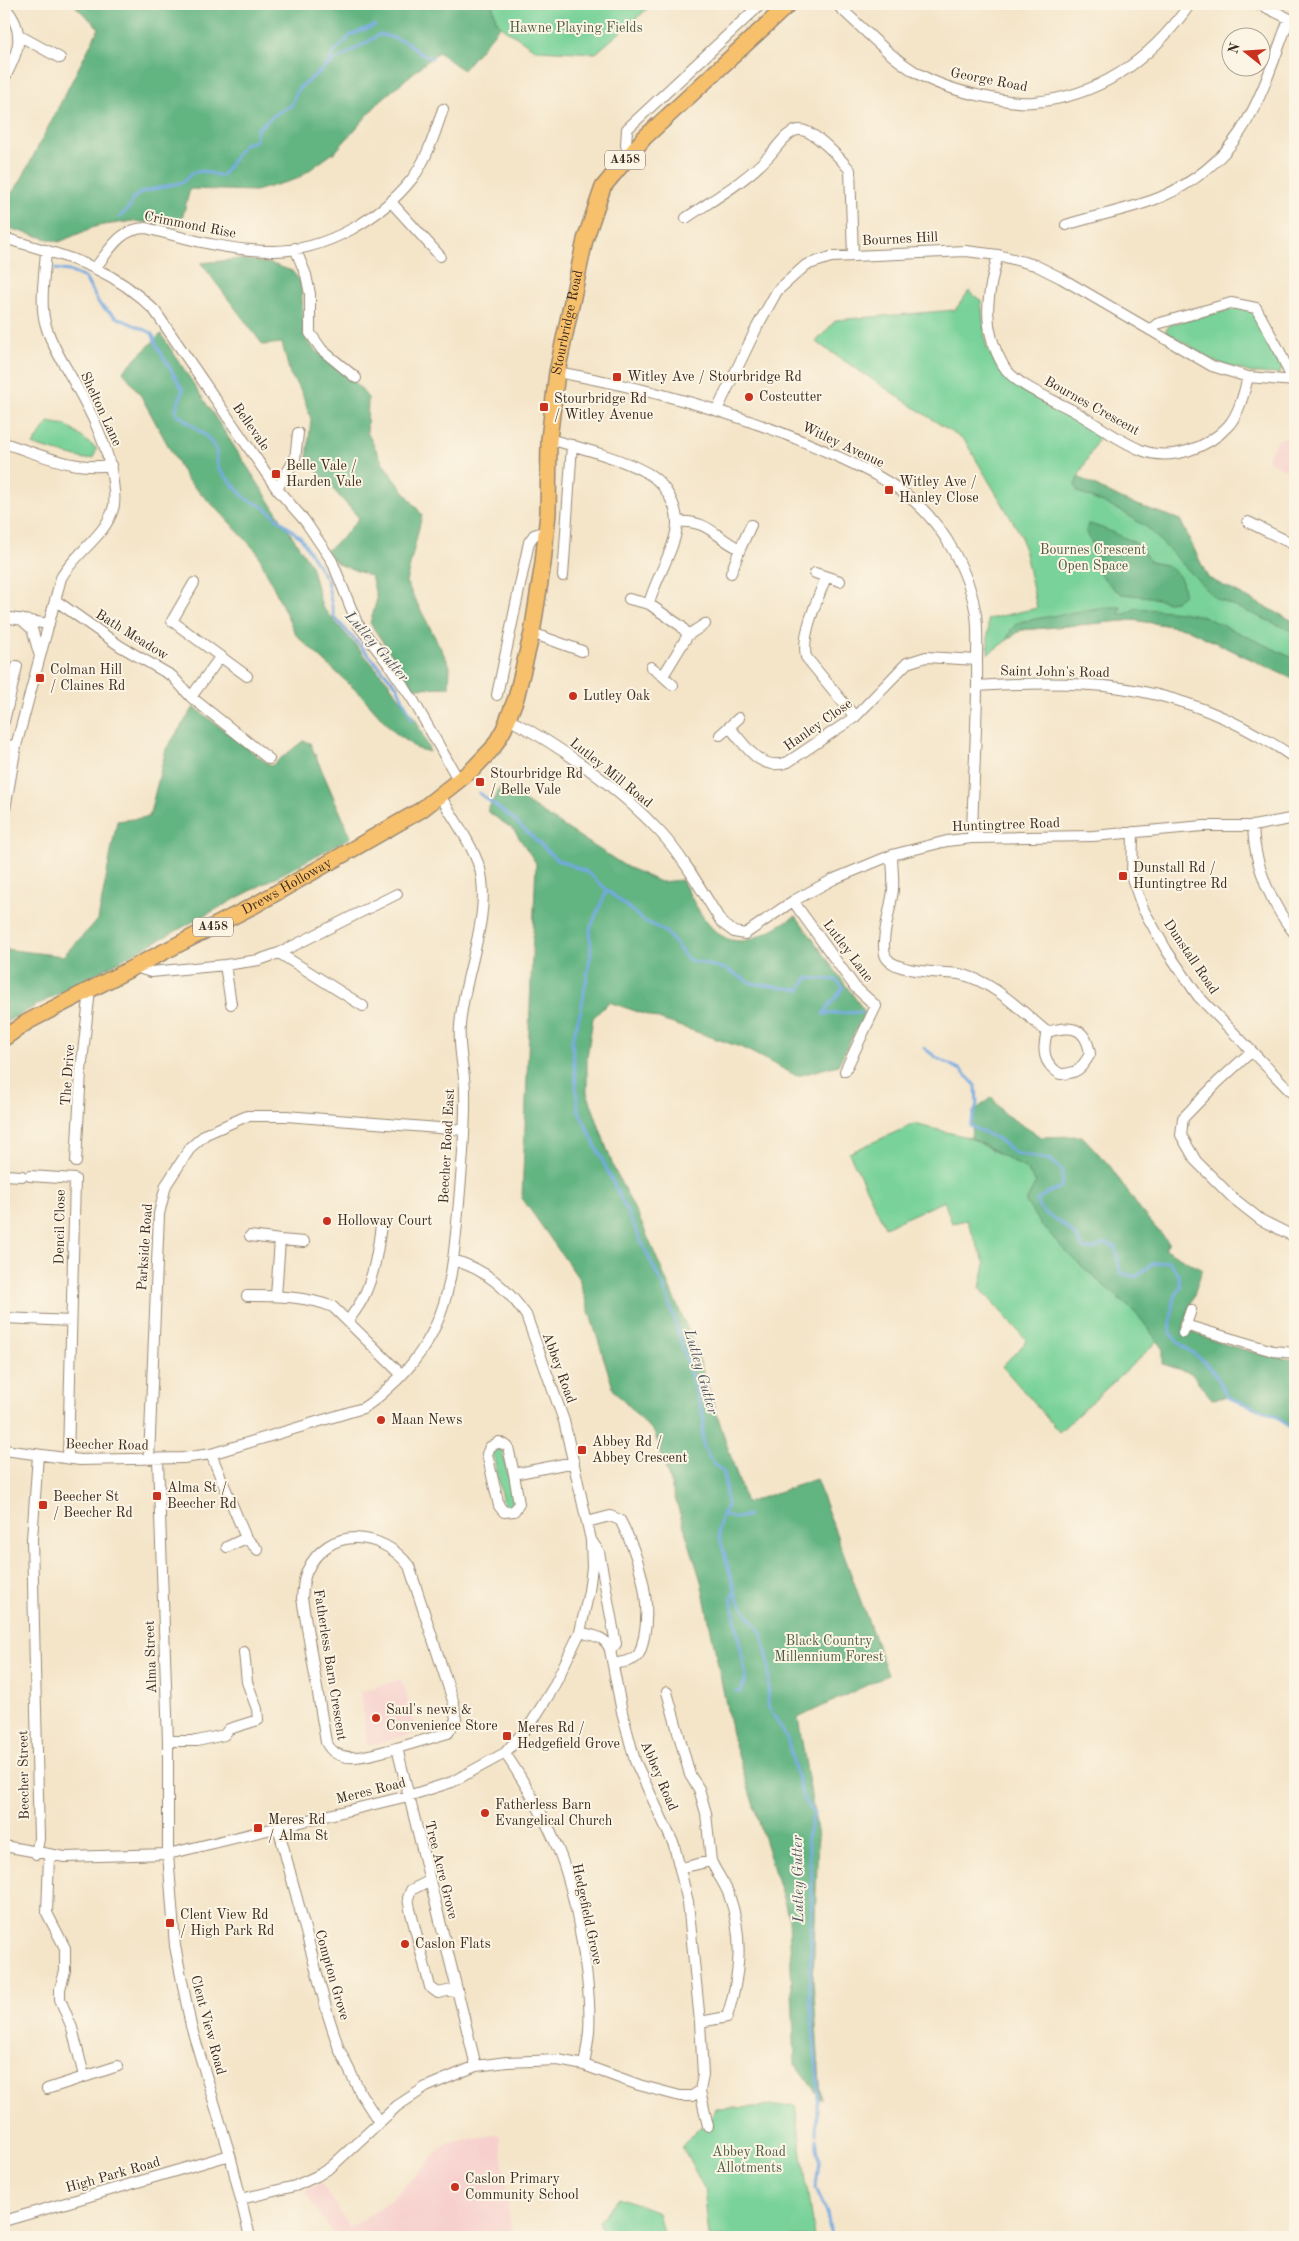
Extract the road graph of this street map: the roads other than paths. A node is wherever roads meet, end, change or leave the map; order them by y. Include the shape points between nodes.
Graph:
1 (761, 4) edge
2 (789, 4) edge
3 (836, 4) edge
4 (1190, 4) edge
5 (1259, 4) edge
6 (4, 6) edge
7 (1292, 20) edge
8 (20, 36) junction
9 (60, 58) dead end
10 (4, 79) edge
11 (443, 109) dead end
12 (628, 155) junction
13 (390, 202) junction
14 (686, 218) dead end
15 (1066, 225) dead end
16 (4, 238) edge
17 (295, 248) junction
18 (46, 250) junction
19 (998, 255) junction
20 (440, 256) dead end
21 (853, 256) junction
22 (96, 267) junction
23 (1150, 330) junction
24 (557, 372) junction
25 (1248, 377) junction
26 (356, 378) dead end
27 (1294, 381) edge
28 (717, 410) junction
29 (298, 433) dead end
30 (549, 439) junction
31 (4, 443) edge
32 (572, 445) junction
33 (111, 465) junction
34 (277, 490) junction
35 (678, 522) junction
36 (1248, 522) dead end
37 (751, 525) dead end
38 (546, 532) junction
39 (1295, 545) edge
40 (740, 549) junction
41 (731, 573) dead end
42 (815, 573) dead end
43 (563, 576) dead end
44 (826, 577) junction
45 (840, 581) dead end
46 (194, 583) dead end
47 (630, 599) dead end
48 (55, 600) junction
49 (649, 604) junction
50 (4, 617) edge
51 (21, 619) junction
52 (48, 624) junction
53 (705, 624) dead end
54 (532, 633) junction
55 (688, 635) junction
56 (582, 651) dead end
57 (221, 656) junction
58 (40, 659) junction
59 (977, 660) junction
60 (17, 666) dead end
61 (650, 667) dead end
62 (247, 676) dead end
63 (663, 676) junction
64 (673, 685) dead end
65 (977, 686) junction
66 (497, 695) dead end
67 (191, 697) junction
68 (855, 717) junction
69 (739, 718) dead end
70 (508, 719) junction
71 (4, 721) edge
72 (730, 728) junction
73 (720, 735) dead end
74 (4, 745) edge
75 (16, 746) junction
76 (269, 759) dead end
77 (1295, 759) edge
78 (459, 781) junction
79 (440, 796) junction
80 (4, 815) edge
81 (1295, 818) edge
82 (1253, 826) junction
83 (1133, 832) junction
84 (972, 838) junction
85 (892, 855) junction
86 (397, 894) dead end
87 (793, 901) junction
88 (739, 934) joint
89 (1295, 934) edge
90 (279, 953) junction
91 (225, 965) junction
92 (135, 967) junction
93 (90, 990) junction
94 (231, 1004) dead end
95 (363, 1006) dead end
96 (1047, 1032) junction
97 (4, 1038) edge
98 (1251, 1052) junction
99 (845, 1071) dead end
100 (1295, 1096) edge
101 (464, 1130) junction
102 (76, 1162) dead end
103 (4, 1175) edge
104 (381, 1225) dead end
105 (250, 1236) dead end
106 (1295, 1237) edge
107 (280, 1240) junction
108 (304, 1242) dead end
109 (453, 1260) junction
110 (247, 1296) dead end
111 (276, 1296) junction
112 (1190, 1310) dead end
113 (4, 1318) edge
114 (71, 1321) junction
115 (348, 1322) junction
116 (1295, 1353) edge
117 (402, 1375) junction
118 (4, 1450) edge
119 (211, 1454) junction
120 (38, 1456) junction
121 (68, 1458) junction
122 (153, 1459) junction
123 (574, 1462) junction
124 (514, 1474) junction
125 (588, 1522) junction
126 (246, 1538) junction
127 (592, 1540) junction
128 (227, 1547) dead end
129 (258, 1550) dead end
130 (580, 1632) junction
131 (610, 1650) junction
132 (244, 1652) dead end
133 (613, 1664) junction
134 (667, 1692) dead end
135 (168, 1741) junction
136 (397, 1748) junction
137 (505, 1753) junction
138 (408, 1796) junction
139 (278, 1827) junction
140 (4, 1846) edge
141 (36, 1854) junction
142 (168, 1854) junction
143 (49, 1856) junction
144 (711, 1861) junction
145 (681, 1868) junction
146 (429, 1881) junction
147 (457, 1989) junction
148 (700, 2022) junction
149 (584, 2065) junction
150 (118, 2066) dead end
151 (476, 2066) junction
152 (84, 2076) junction
153 (47, 2089) dead end
154 (700, 2090) junction
155 (379, 2122) junction
156 (708, 2126) dead end
157 (230, 2155) junction
158 (241, 2199) junction
159 (4, 2221) edge
160 (250, 2237) edge

1 - 12 street via 627,130
2 - 12 highway, Stourbridge Road / A458
3 - 4 street, George Road via 903,64 931,80 968,93 1033,102 1060,98 1121,74 1149,53
5 - 7 street
6 - 8 street
7 - 15 street via 1248,123 1220,157 1194,179 1159,198
8 - 9 street
8 - 10 street
11 - 13 street, Crimmond Rise via 424,159 413,178
12 - 24 highway, Stourbridge Road / A458 via 603,187 595,208
13 - 17 street, Crimmond Rise via 352,229 323,242
13 - 20 street
14 - 21 street via 744,178 795,131 810,132 850,170
16 - 18 street, Bellevale
17 - 22 street, Crimmond Rise via 275,251 238,249 138,228 118,239
17 - 26 street via 306,275 310,333 322,350
18 - 22 street, Bellevale
18 - 33 street, Shelton Lane via 45,324 80,391
19 - 21 street, Bournes Hill via 966,250
19 - 23 street, Bournes Hill via 1035,265
19 - 25 street, Bournes Crescent via 987,310 988,330 1004,367 1022,383 1142,451 1178,454 1214,437 1229,426
21 - 28 street, Bournes Hill via 831,257 806,265 777,291
22 - 34 street, Bellevale via 131,288 156,312
23 - 25 street, Bournes Hill via 1212,366
23 - 27 street, Bournes Hill via 1157,324 1231,303 1256,308
24 - 28 street, Witley Avenue via 652,391
24 - 30 highway, Stourbridge Road / A458
25 - 27 street, Bournes Hill
28 - 59 street, Witley Avenue via 838,457 883,479 923,510 948,544 970,589 976,616
29 - 34 street via 295,459
30 - 32 street
30 - 38 highway, Stourbridge Road / A458
31 - 33 street via 74,465 94,468
32 - 35 street via 654,477 671,498
32 - 43 street
33 - 48 street, Shelton Lane via 115,493 110,519 66,569
34 - 78 street, Bellevale via 305,522 332,561 357,623 413,700
35 - 40 street via 709,527
35 - 49 street
36 - 39 street
37 - 40 street
38 - 54 highway, Stourbridge Road / A458
38 - 66 street via 534,534 530,542
40 - 41 street
42 - 44 street
44 - 45 street
44 - 68 street via 804,649 806,657
46 - 57 street via 172,621
47 - 49 street
48 - 52 street, Shelton Lane
48 - 67 street, Bath Meadow via 120,646 172,676
49 - 55 street via 681,626
50 - 51 street
51 - 52 street
51 - 58 street via 32,629
52 - 58 street, Shelton Lane
53 - 55 street
54 - 56 street
54 - 70 highway, Stourbridge Road / A458
55 - 63 street
57 - 62 street
57 - 67 street
58 - 75 street, Shelton Lane
59 - 65 street, Witley Avenue
59 - 68 street, Hanley Close via 926,657 907,663
60 - 71 street
61 - 63 street
63 - 64 street
65 - 77 street, Saint John's Road via 1093,683 1165,696 1209,710
65 - 84 street, Witley Avenue
67 - 76 street, Bath Meadow
68 - 72 street, Hanley Close via 778,766 759,760
69 - 72 street
70 - 78 highway, Stourbridge Road / A458 via 489,753
70 - 88 street, Lutley Mill Road via 566,753 627,800 661,833 722,923
72 - 73 street
74 - 75 street
75 - 80 street, Shelton Lane
78 - 79 highway, Drews Holloway / A458
79 - 92 highway, Drews Holloway / A458 via 256,905
79 - 101 street, Beecher Road East via 474,855 482,884 480,922 460,1026 465,1090
81 - 82 street, Huntingtree Road
82 - 83 street, Huntingtree Road
82 - 89 street via 1254,849 1261,869 1279,911
83 - 84 street, Huntingtree Road via 1023,839
83 - 98 street, Dunstall Road via 1132,878 1143,909 1198,996
84 - 85 street, Huntingtree Road
85 - 87 street, Huntingtree Road via 834,879
85 - 96 street via 893,889 884,941 886,957 904,968 961,974 983,983
86 - 90 street
87 - 88 street, Huntingtree Road via 757,927
87 - 99 street, Lutley Lane via 855,987 876,1006
90 - 91 street
90 - 95 street
91 - 92 street via 151,972
91 - 94 street
92 - 93 highway, Drews Holloway / A458
93 - 97 highway, Drews Holloway / A458 via 27,1022
93 - 102 street, The Drive
96 - 96 street via 1063,1027 1080,1031 1089,1045 1090,1054 1080,1070 1060,1074 1050,1066 1044,1059
98 - 100 street, Dunstall Road
98 - 106 street via 1183,1118 1181,1135 1196,1161 1233,1198 1261,1220
101 - 109 street, Beecher Road East
101 - 122 street, Parkside Road via 286,1116 247,1116 206,1134 191,1147 166,1184 159,1214
103 - 114 street, Dencil Close via 75,1179
104 - 115 street via 370,1281
105 - 107 street
107 - 108 street
107 - 111 street
109 - 117 street, Beecher Road East via 443,1310 432,1337
109 - 123 street, Abbey Road via 472,1265 493,1278 526,1315 564,1421
110 - 111 street
111 - 115 street via 318,1301 332,1307
112 - 116 street via 1184,1329 1273,1351
113 - 114 street
114 - 121 street, Dencil Close
115 - 117 street
117 - 119 street, Beecher Road East via 363,1408
118 - 120 street, Beecher Road
119 - 122 street, Beecher Road
119 - 126 street
120 - 121 street, Beecher Road
120 - 141 street, Beecher Street via 32,1540 39,1840
121 - 122 street, Beecher Road
122 - 135 street, Alma Street
123 - 124 street
123 - 125 street, Abbey Road
124 - 124 street via 519,1504 514,1511 504,1512 499,1506 488,1454 490,1446 499,1442 508,1447
125 - 127 street, Abbey Road
125 - 133 street via 610,1516 620,1520 627,1532 644,1588 646,1626 641,1649 631,1660
126 - 128 street
126 - 129 street
127 - 130 street, Meres Road via 590,1591
127 - 131 street, Abbey Road via 600,1552 616,1644
130 - 131 street via 602,1638
130 - 137 street, Meres Road via 538,1713
131 - 133 street, Abbey Road
132 - 135 street via 247,1682 258,1720 230,1729 224,1735
133 - 145 street, Abbey Road via 635,1761 674,1845
134 - 144 street, Abbey Road via 690,1775 699,1789 706,1813
135 - 142 street, Alma Street
136 - 136 street, Fatherless Barn Crescent via 341,1757 329,1749 326,1742 302,1598 303,1586 306,1572 318,1554 344,1539 367,1538 378,1542 400,1554 410,1566 454,1704 456,1720 448,1733
136 - 138 street
137 - 138 street, Meres Road via 452,1782
137 - 149 street, Hedgefield Grove via 545,1821 559,1850 568,1881 586,1981 589,2031
138 - 139 street, Meres Road
138 - 146 street, Tree Acre Grove
139 - 142 street, Meres Road
139 - 155 street, Compton Grove via 336,2040 361,2094
140 - 141 street, Meres Road
141 - 143 street, Meres Road
142 - 143 street, Meres Road
142 - 157 street, Clent View Road via 177,1962 191,2026
143 - 152 street via 47,1913 65,1948 60,1999 72,2028
144 - 145 street
144 - 148 street, Abbey Road via 729,1895 740,1944 736,1989 727,2017
145 - 148 street, Abbey Road via 688,1902
146 - 147 street, Tree Acre Grove
146 - 147 street via 411,1890 408,1898 430,1987 438,1993
147 - 151 street, Tree Acre Grove
148 - 154 street, Abbey Road via 703,2075
149 - 151 street via 541,2060
149 - 154 street via 680,2096 692,2096
150 - 152 street
151 - 155 street via 426,2087
152 - 153 street
154 - 156 street, Abbey Road
155 - 158 street via 317,2176 295,2186
157 - 158 street, Clent View Road
157 - 159 street, High Park Road
158 - 160 street, Clent View Road

